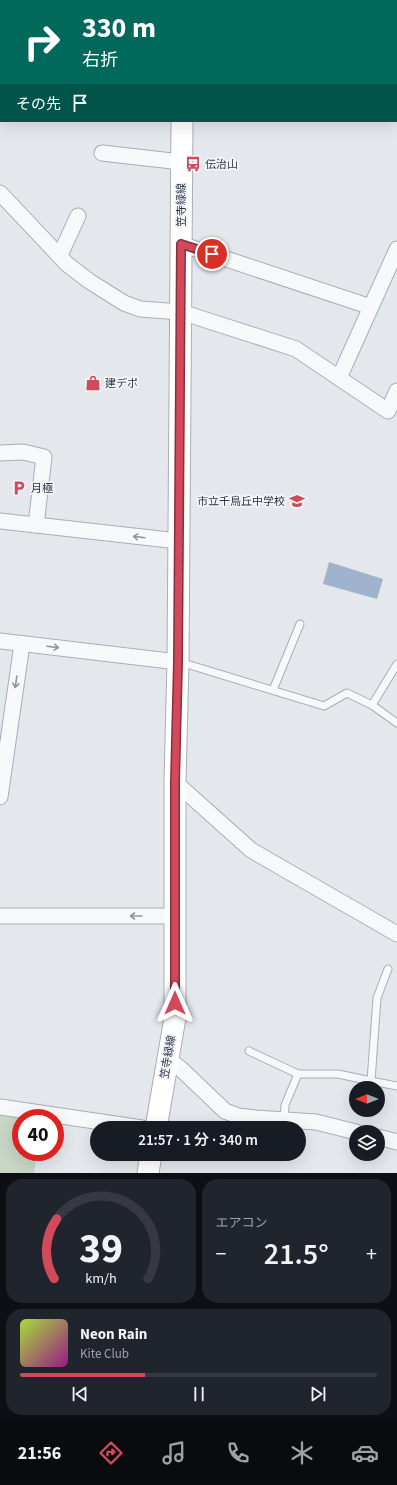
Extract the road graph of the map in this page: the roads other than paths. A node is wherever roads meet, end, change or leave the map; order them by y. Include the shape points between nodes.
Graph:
1 (182, 122) edge
2 (102, 153) dead end
3 (181, 162) junction
4 (0, 193) edge
5 (78, 216) dead end
6 (181, 244) junction
7 (397, 249) edge
8 (60, 255) junction
9 (371, 307) junction
10 (181, 312) junction
11 (339, 378) junction
12 (397, 391) edge
13 (0, 453) edge
14 (0, 521) edge
15 (36, 525) junction
16 (178, 541) junction
17 (300, 624) dead end
18 (0, 641) edge
19 (22, 644) junction
20 (178, 662) junction
21 (397, 664) edge
22 (273, 690) junction
23 (372, 705) junction
24 (397, 723) edge
25 (175, 782) junction
26 (0, 797) edge
27 (0, 916) edge
28 (175, 916) junction
29 (397, 934) edge
30 (388, 969) dead end
31 (249, 1050) dead end
32 (168, 1059) junction
33 (298, 1074) junction
34 (371, 1081) joint
35 (385, 1084) edge
36 (397, 1086) edge
37 (0, 1107) edge
38 (284, 1120) junction
39 (95, 1121) edge
40 (157, 1121) edge
41 (349, 1130) edge
42 (385, 1139) edge
43 (397, 1142) edge
44 (150, 1161) edge
45 (148, 1173) edge

1 - 3 street, 笠寺緑線
2 - 3 street
3 - 6 street, 笠寺緑線
4 - 8 street
5 - 8 street
6 - 9 street
6 - 10 street, 笠寺緑線
7 - 9 street
8 - 10 street via 89,281 124,303 140,309
9 - 11 street
10 - 11 street via 296,349
10 - 16 street, 笠寺緑線
11 - 12 street via 388,411
13 - 15 street via 23,452 44,457
14 - 15 street
16 -> 15 street
16 - 20 street, 笠寺緑線
17 - 22 lane
18 - 19 street
19 -> 20 street
19 -> 26 street
20 - 22 lane
20 - 25 street, 笠寺緑線
21 - 23 lane
22 - 23 lane via 324,706 347,694
23 - 24 lane
25 - 28 street, 笠寺緑線
25 - 29 street via 251,850
28 -> 27 street
28 - 32 street, 笠寺緑線 via 175,1018
30 - 34 lane via 377,998
31 - 33 lane
32 - 38 street via 225,1110 238,1116
32 - 40 street, 笠寺緑線
33 - 34 lane via 338,1074
33 - 38 lane via 284,1105
35 - 36 lane
37 - 39 street
38 - 41 street via 316,1122
42 - 43 street
44 - 45 street

